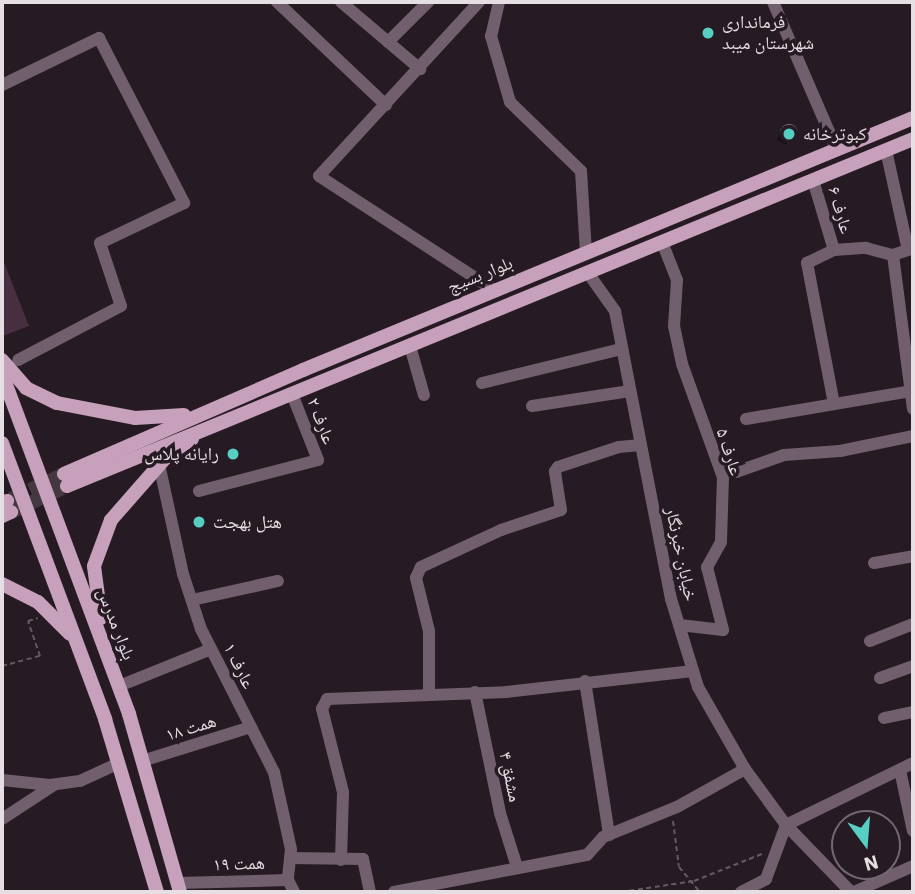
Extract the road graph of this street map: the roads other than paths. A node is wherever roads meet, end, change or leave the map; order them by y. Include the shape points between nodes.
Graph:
1 (277, 2) edge
2 (341, 2) edge
3 (428, 2) edge
4 (479, 2) edge
5 (499, 2) edge
6 (773, 2) edge
7 (388, 42) junction
8 (420, 69) junction
9 (2, 85) edge
10 (386, 105) junction
11 (913, 118) edge
12 (913, 139) edge
13 (837, 150) junction
14 (886, 150) junction
15 (813, 180) junction
16 (663, 242) junction
17 (909, 246) edge
18 (834, 250) junction
19 (586, 253) junction
20 (893, 255) junction
21 (588, 273) junction
22 (494, 290) junction
23 (907, 313) edge
24 (358, 346) junction
25 (410, 346) junction
26 (622, 349) junction
27 (2, 360) edge
28 (18, 360) dead end
29 (366, 364) junction
30 (2, 374) edge
31 (482, 383) dead end
32 (631, 391) junction
33 (911, 391) junction
34 (292, 394) junction
35 (424, 395) dead end
36 (834, 404) junction
37 (219, 406) junction
38 (532, 406) dead end
39 (913, 409) edge
40 (746, 419) dead end
41 (224, 420) junction
42 (913, 436) edge
43 (2, 443) edge
44 (641, 445) junction
45 (159, 464) junction
46 (736, 472) dead end
47 (199, 491) dead end
48 (913, 556) edge
49 (874, 563) dead end
50 (278, 581) dead end
51 (2, 584) edge
52 (192, 600) junction
53 (913, 624) edge
54 (679, 625) junction
55 (77, 642) junction
56 (870, 642) dead end
57 (211, 649) junction
58 (111, 664) junction
59 (913, 666) edge
60 (693, 671) junction
61 (880, 678) dead end
62 (585, 681) junction
63 (119, 686) junction
64 (475, 692) junction
65 (429, 694) junction
66 (913, 712) edge
67 (884, 718) dead end
68 (251, 727) junction
69 (142, 761) junction
70 (119, 763) junction
71 (913, 763) edge
72 (745, 769) junction
73 (900, 770) junction
74 (2, 780) edge
75 (55, 785) junction
76 (2, 819) edge
77 (786, 825) junction
78 (913, 831) edge
79 (608, 835) junction
80 (290, 858) junction
81 (341, 860) junction
82 (913, 866) edge
83 (517, 867) junction
84 (288, 880) junction
85 (178, 888) edge
86 (158, 892) edge
87 (294, 892) edge
88 (370, 892) edge
89 (394, 892) edge
90 (741, 892) edge
91 (852, 892) edge

1 - 10 street
2 - 7 street
3 - 7 street
4 - 8 street
5 - 19 street via 491,36 510,102 582,171
6 - 13 street
7 - 8 street
8 - 10 street
9 - 28 street via 99,38 184,202 100,243 121,306
10 - 22 street via 320,176
11 - 13 main road, بلوار بسیج
12 - 14 main road, بلوار بسیج
13 - 19 main road, بلوار بسیج
14 - 15 main road, بلوار بسیج
14 - 17 street
15 - 16 main road, بلوار بسیج
15 - 18 street, عارف ۶
16 - 21 main road, بلوار بسیج
16 - 54 street, عارف ۵ via 677,280 680,302 674,327 682,364 723,477 721,542 708,567 723,630
17 - 20 street
18 - 20 street via 866,248
18 - 36 street via 807,263
19 - 22 main road, بلوار بسیج
20 - 23 street
21 - 25 main road, بلوار بسیج
21 - 26 street, خیابان خبرنگار via 615,311
22 - 24 main road, بلوار بسیج
23 - 33 street
24 - 29 main road
24 - 37 main road, بلوار بسیج
25 - 29 main road, بلوار بسیج
25 - 35 street
26 - 31 street
26 - 32 street, خیابان خبرنگار
27 - 37 main road via 26,388 86,411 174,418
29 - 34 main road, بلوار بسیج
30 - 58 main road, بلوار مدرس
32 - 38 street
32 - 44 street, خیابان خبرنگار
33 - 36 street
33 - 39 street
34 - 41 main road, بلوار بسیج
34 - 47 street, عارف ۲ via 318,460
36 - 40 street
37 - 41 main road, بلوار بسیج via 65,480
41 - 45 main road
42 - 46 street via 840,451 784,455
43 - 55 main road
44 - 54 street, خیابان خبرنگار
44 - 65 street via 619,447 558,467 561,510 501,530 421,567 416,578 430,640
45 - 52 street, عارف ۱
45 - 58 main road via 111,520 97,549 97,600
48 - 49 street
50 - 52 street
51 - 55 main road via 52,614
52 - 57 street, عارف ۱
53 - 56 street
54 - 60 street, خیابان خبرنگار
55 - 70 main road
57 - 63 street
57 - 68 street, عارف ۱
58 - 63 main road, بلوار مدرس
59 - 61 street
60 - 62 street
60 - 72 street, خیابان خبرنگار
62 - 64 street
62 - 79 street
63 - 69 main road, بلوار مدرس
64 - 65 street
64 - 83 street, مشفق ۴ via 499,813
65 - 81 street via 323,702 343,792
66 - 67 street
68 - 69 street, همت ۱۸
68 - 80 street, عارف ۱ via 274,772 286,815
69 - 85 main road, بلوار مدرس
70 - 75 street via 80,781
70 - 86 main road
71 - 73 street
72 - 77 street, خیابان خبرنگار
72 - 79 street via 672,809
73 - 77 street
73 - 78 street
74 - 75 street
75 - 76 street
77 - 90 street via 766,878
77 - 91 street, خیابان خبرنگار
79 - 83 street via 587,855
80 - 81 street
80 - 84 street, عارف ۱
81 - 88 street via 366,862
82 - 91 street
83 - 89 street
84 - 85 street, همت ۱۹
84 - 87 street, همت ۱۹

